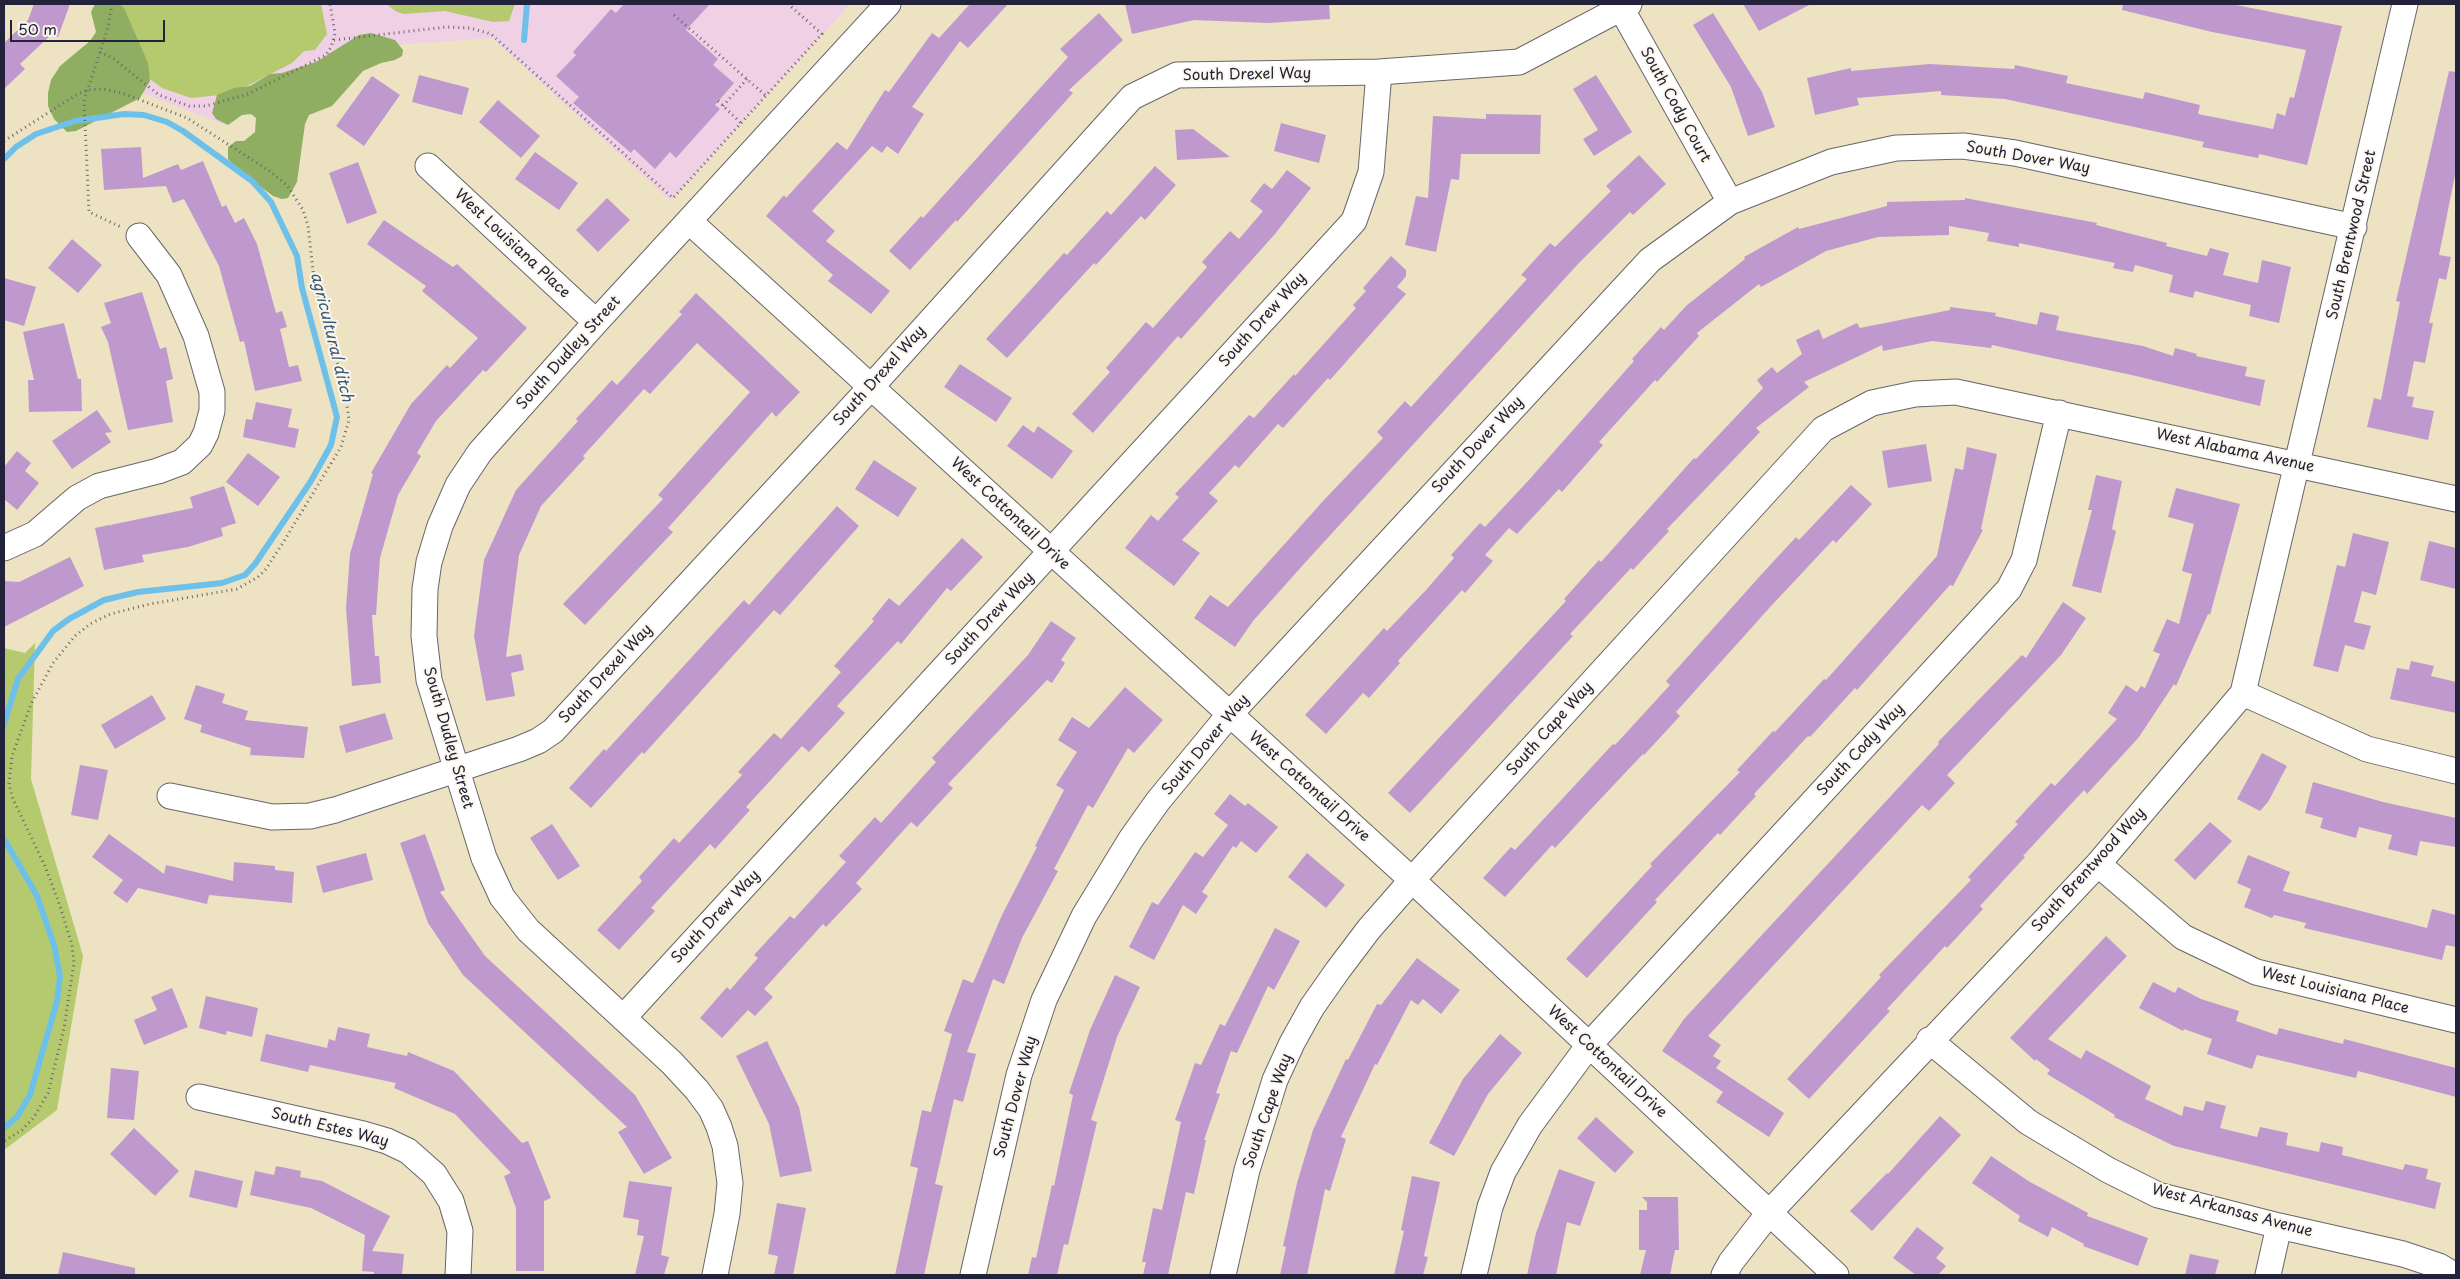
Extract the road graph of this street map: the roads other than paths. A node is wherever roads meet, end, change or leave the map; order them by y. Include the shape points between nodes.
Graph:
1 (888, 4) edge
2 (2405, 4) edge
3 (1625, 6) edge
4 (1379, 72) junction
5 (428, 166) dead end
6 (1730, 202) junction
7 (690, 222) junction
8 (2354, 227) junction
9 (140, 236) road end
10 (596, 322) junction
11 (871, 387) junction
12 (2059, 413) junction
13 (2298, 465) junction
14 (2456, 499) edge
15 (4, 548) edge
16 (1051, 552) junction
17 (2243, 693) junction
18 (1230, 714) junction
19 (455, 770) junction
20 (2456, 771) edge
21 (170, 796) dead end
22 (2098, 864) junction
23 (1412, 880) junction
24 (623, 1018) junction
25 (2456, 1020) edge
26 (1929, 1040) junction
27 (1589, 1046) junction
28 (199, 1097) dead end
29 (1769, 1213) junction
30 (2279, 1226) junction
31 (458, 1275) edge
32 (715, 1275) edge
33 (973, 1275) edge
34 (1224, 1275) edge
35 (1474, 1275) edge
36 (1724, 1275) edge
37 (1836, 1275) edge
38 (2268, 1275) edge
39 (2454, 1275) edge

1 - 7 street, South Dudley Street
2 - 8 street, South Brentwood Street
3 - 4 street, South Drexel Way via 1519,62
3 - 6 street, South Cody Court
4 - 11 street, South Drexel Way via 1177,75 1132,97
4 - 16 street, South Drew Way via 1371,172 1354,221
5 - 10 street, West Louisiana Place
6 - 8 street, South Dover Way via 1831,162 1896,148 1963,146 2015,153
6 - 18 street, South Dover Way via 1650,260
7 - 10 street, South Dudley Street
7 - 11 street, West Cottontail Drive
8 - 13 street, South Brentwood Street
9 - 15 street via 169,275 196,336 212,392 212,411 206,433 200,445 182,462 158,472 98,486 77,498 35,534
10 - 19 street, South Dudley Street via 480,452 458,485 434,542 425,589 424,636 429,680
11 - 16 street, West Cottontail Drive
11 - 19 street, South Drexel Way via 564,721 533,744
12 - 13 street, West Alabama Avenue
12 - 23 street, South Cape Way via 1956,392 1915,394 1872,403 1823,429
12 - 27 street, South Cody Way via 2024,560 2009,589
13 - 14 street, West Alabama Avenue
13 - 17 street, South Brentwood Way
16 - 18 street, West Cottontail Drive
16 - 24 street, South Drew Way
17 - 20 street via 2367,749
17 - 22 street, South Brentwood Way
18 - 23 street, West Cottontail Drive
18 - 33 street, South Dover Way via 1131,839 1062,959 1044,1000 1019,1076
19 - 21 street, South Drexel Way via 310,816 272,817
19 - 24 street, South Dudley Street via 484,858 502,897 528,930
22 - 25 street, West Louisiana Place via 2183,936 2256,972
22 - 26 street, South Brentwood Way
23 - 27 street, West Cottontail Drive
23 - 34 street, South Cape Way via 1338,970 1292,1043 1259,1128
24 - 32 street, South Dudley Street via 697,1090 719,1127 730,1183
26 - 29 street, South Brentwood Way
26 - 30 street, West Arkansas Avenue via 2028,1122 2108,1170 2158,1195
27 - 29 street, West Cottontail Drive
27 - 35 street, South Cody Way via 1530,1125 1503,1172 1490,1207
28 - 31 street, South Estes Way via 363,1134 408,1151 434,1174 452,1201 460,1231
29 - 36 street, South Brentwood Way via 1730,1262
29 - 37 street, West Cottontail Drive
30 - 38 street
30 - 39 street, West Arkansas Avenue via 2404,1254

